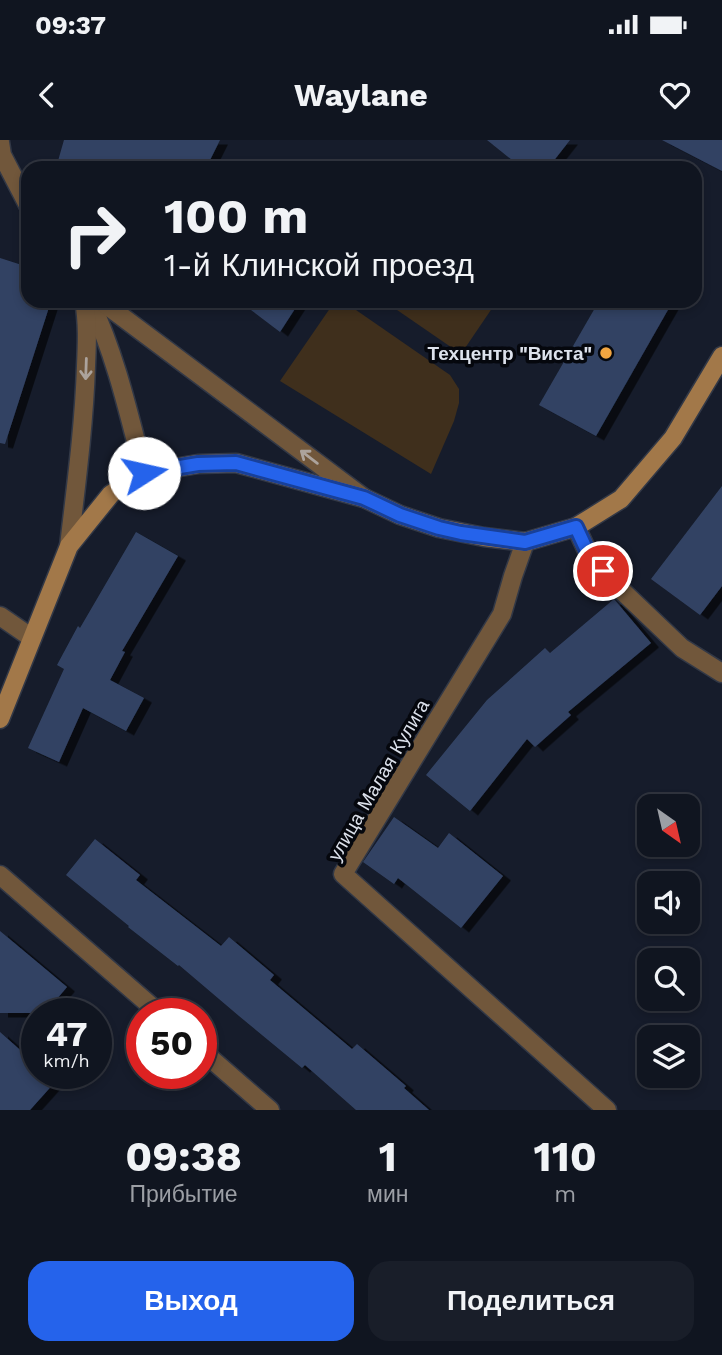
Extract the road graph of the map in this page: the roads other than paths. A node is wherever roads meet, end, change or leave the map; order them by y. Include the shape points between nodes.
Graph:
1 (0, 142) edge
2 (21, 192) edge
3 (85, 308) edge
4 (93, 308) edge
5 (110, 308) edge
6 (722, 356) edge
7 (144, 473) junction
8 (364, 498) junction
9 (576, 527) junction
10 (525, 542) junction
11 (69, 546) junction
12 (0, 616) edge
13 (32, 638) junction
14 (722, 673) edge
15 (0, 719) edge
16 (0, 875) edge
17 (142, 998) edge
18 (217, 1064) edge
19 (270, 1110) edge
20 (607, 1110) edge

1 - 2 street
3 -> 11 street via 83,425
4 - 7 street via 110,350
8 -> 5 street
6 - 9 main road via 673,438 621,499
7 - 8 main road via 236,463
7 - 11 main road via 111,494
8 - 10 main road via 439,528
9 - 10 main road
9 - 14 street via 589,555 618,587 682,648
10 - 20 street, улица Малая Кулига via 502,614 343,874
11 - 13 main road
12 - 13 street
13 - 15 main road
16 - 17 street
18 - 19 street

